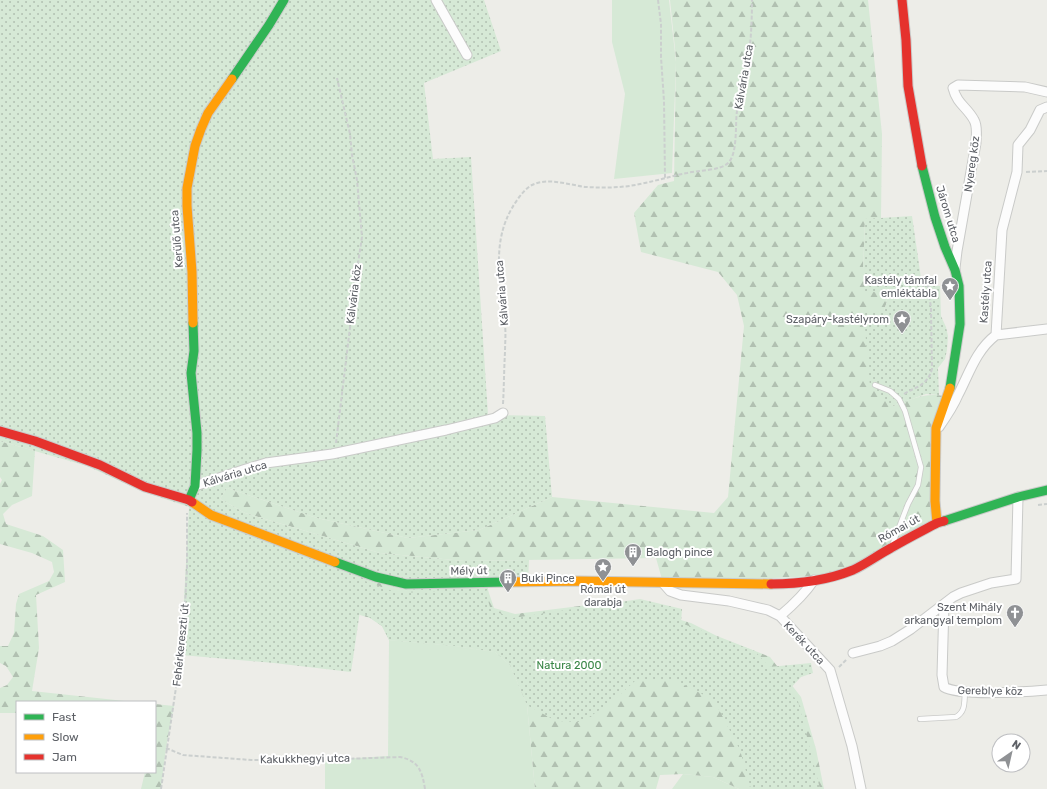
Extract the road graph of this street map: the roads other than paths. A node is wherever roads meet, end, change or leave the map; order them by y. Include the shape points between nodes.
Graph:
1 (284, 0) edge
2 (436, 0) edge
3 (902, 0) edge
4 (467, 55) dead end
5 (1047, 92) edge
6 (1047, 107) edge
7 (955, 270) junction
8 (1047, 329) edge
9 (996, 335) junction
10 (875, 385) dead end
11 (503, 413) road end
12 (0, 431) edge
13 (936, 432) junction
14 (195, 486) junction
15 (1047, 490) edge
16 (1018, 497) junction
17 (189, 500) junction
18 (937, 522) junction
19 (892, 547) junction
20 (814, 580) junction
21 (663, 583) junction
22 (944, 604) junction
23 (780, 616) junction
24 (853, 653) road end
25 (1047, 690) edge
26 (965, 692) junction
27 (920, 719) dead end
28 (861, 789) edge

1 - 14 street, Kerülő utca via 208,113 195,146 186,188 192,272 194,351 191,373 197,433
2 - 4 street
3 - 7 street, Járom utca via 908,86 921,161 935,217
5 - 7 street, Nyereg köz via 1025,87 958,85 953,88 955,97 974,120 977,129
6 - 9 street, Kastély utca via 1040,110 1030,130 1018,145 1017,172 1002,230
7 - 13 street, Járom utca via 959,286 960,324 951,385
8 - 9 street
9 - 13 street, Kastély utca via 981,350 958,397
10 - 19 lane via 899,399 921,466 918,485
11 - 14 street, Kálvária utca via 496,418 476,423 332,454 266,464
12 - 17 street, Mély út via 100,465 145,487
13 - 18 street
14 - 17 street, Kerülő utca
15 - 16 street, Római út
16 - 18 street, Római út
16 - 22 street via 1016,579 961,592
17 - 21 street, Mély út via 221,520 390,581 406,584 577,581
18 - 19 street, Római út
19 - 20 street, Római út via 849,571
20 - 21 street, Mély út via 775,584
20 - 23 street via 794,605
21 - 23 street, Kerék utca via 670,591 681,595 729,601 768,610
22 - 24 street via 892,641
22 - 26 street, Gereblye köz via 944,687
23 - 28 street, Kerék utca via 830,670 852,746
25 - 26 street, Gereblye köz
26 - 27 lane via 964,709 961,714 956,717

